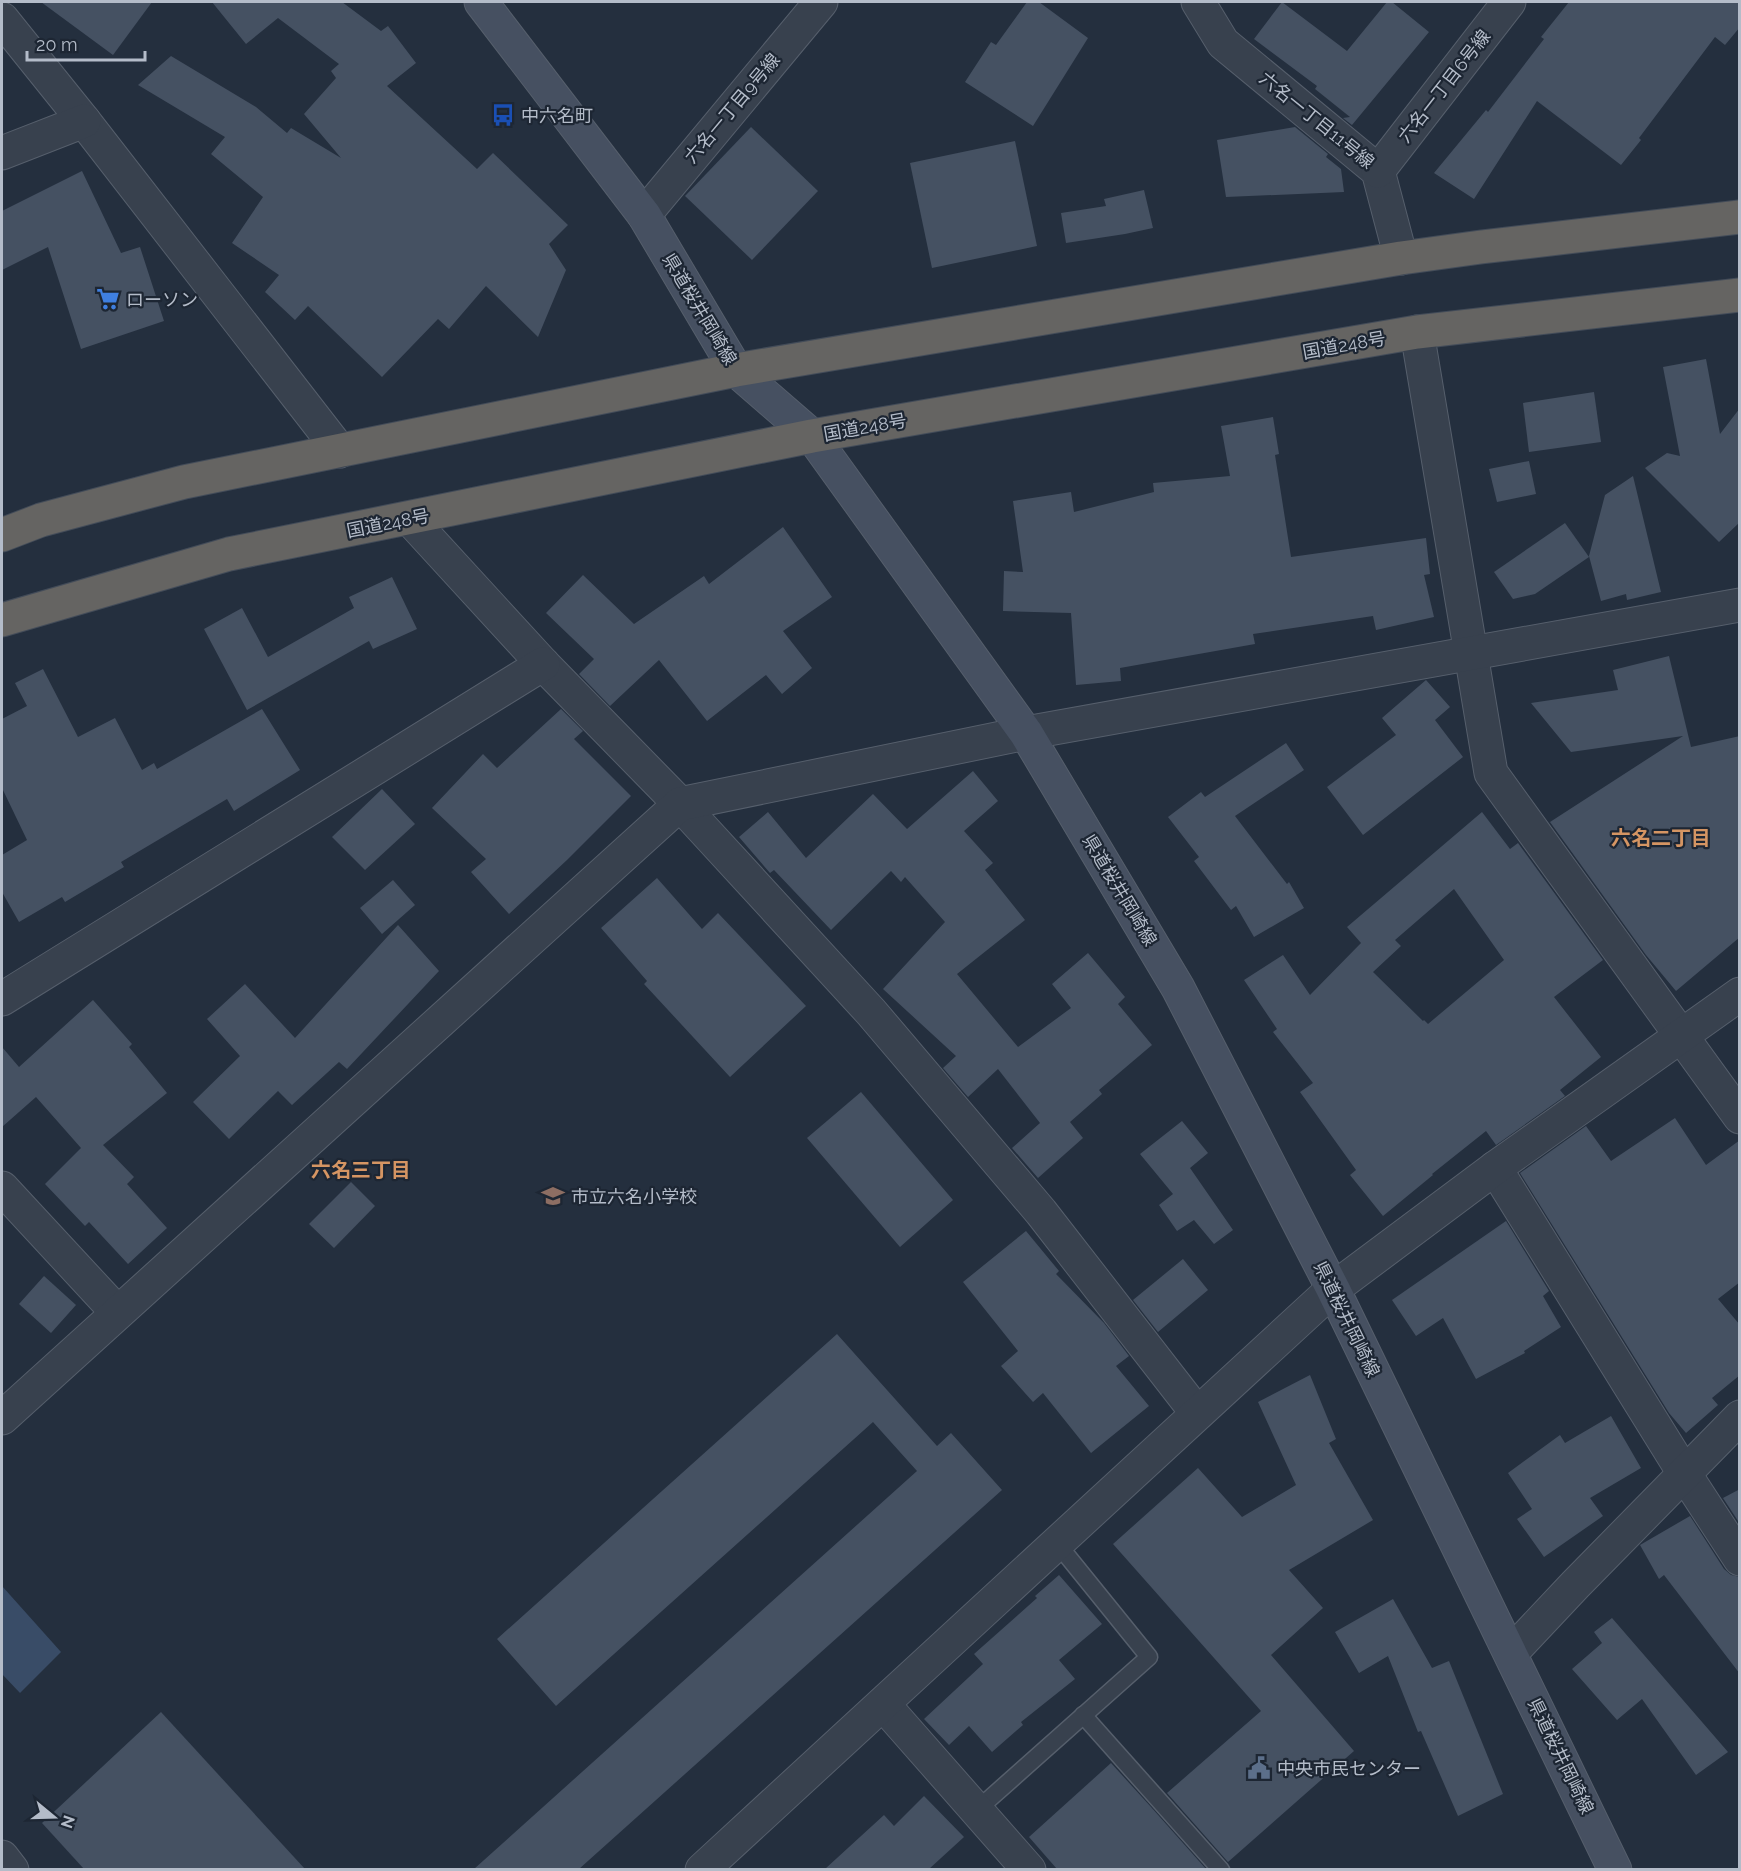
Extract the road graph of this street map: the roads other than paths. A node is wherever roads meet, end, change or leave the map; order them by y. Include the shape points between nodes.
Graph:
1 (821, 2) edge
2 (1198, 2) edge
3 (1509, 2) edge
4 (493, 7) edge
5 (2, 19) edge
6 (84, 121) junction
7 (2, 153) edge
8 (1378, 171) junction
9 (644, 215) junction
10 (1740, 217) edge
11 (1401, 258) junction
12 (1740, 295) edge
13 (1417, 332) junction
14 (736, 370) junction
15 (812, 436) junction
16 (340, 451) junction
17 (410, 519) junction
18 (2, 535) edge
19 (1740, 605) edge
20 (2, 620) edge
21 (1470, 654) junction
22 (543, 664) junction
23 (1026, 733) junction
24 (680, 804) junction
25 (1740, 994) edge
26 (2, 999) edge
27 (1682, 1036) junction
28 (1740, 1117) edge
29 (1495, 1168) junction
30 (2, 1188) edge
31 (1333, 1289) junction
32 (117, 1312) junction
33 (1197, 1413) junction
34 (1740, 1417) edge
35 (2, 1418) edge
36 (1684, 1473) junction
37 (1056, 1542) junction
38 (1740, 1559) edge
39 (1511, 1653) junction
40 (883, 1704) junction
41 (1083, 1715) junction
42 (978, 1809) junction
43 (2, 1857) edge
44 (12, 1869) edge
45 (702, 1869) edge
46 (1029, 1869) edge
47 (1221, 1869) edge
48 (1616, 1869) edge

1 - 9 street, 六名一丁目9号線
2 - 8 street, 六名一丁目11号線 via 1223,43
3 - 8 street, 六名一丁目6号線
4 - 9 main road, 県道桜井岡崎線
5 - 6 street
6 - 7 street
6 - 16 street
8 - 11 street, 六名一丁目11号線
9 - 14 main road, 県道桜井岡崎線
10 - 11 highway
11 - 14 highway
12 - 13 highway, 国道248号
13 - 15 highway, 国道248号
13 - 21 street
14 - 15 main road, 県道桜井岡崎線
14 - 16 highway
15 - 17 highway, 国道248号
15 - 23 main road, 県道桜井岡崎線
16 - 18 highway via 184,482 41,520
17 - 20 highway, 国道248号 via 229,554
17 - 22 street
19 - 21 street
21 - 23 street
21 - 27 street via 1491,773
22 - 24 street
22 - 26 street
23 - 24 street
23 - 31 main road, 県道桜井岡崎線 via 1178,988
24 - 32 street
24 - 33 street via 887,1030 1041,1212
25 - 27 street
27 - 28 street
27 - 29 street
29 - 31 street
29 - 36 street
30 - 32 street
31 - 33 street
31 - 39 main road, 県道桜井岡崎線
32 - 35 street
33 - 37 street
34 - 36 street
36 - 38 street
36 - 39 street
37 - 40 street
37 - 41 lane via 1149,1657
39 - 48 main road, 県道桜井岡崎線
40 - 42 street
40 - 45 street
41 - 42 lane
41 - 47 lane
42 - 46 street
43 - 44 street

